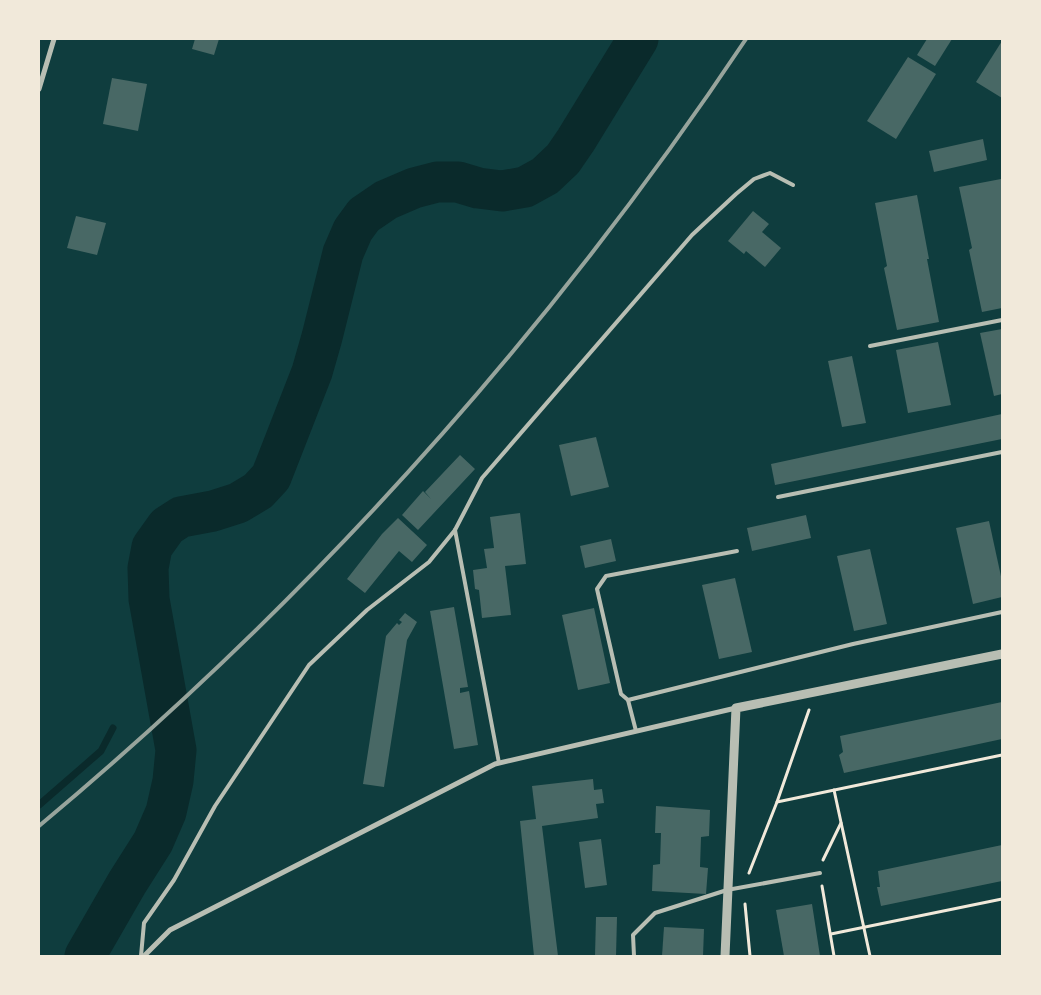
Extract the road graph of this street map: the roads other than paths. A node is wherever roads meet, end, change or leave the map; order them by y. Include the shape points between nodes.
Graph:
1 (54, 39) edge
2 (39, 89) edge
3 (793, 185) dead end
4 (1002, 320) edge
5 (870, 346) dead end
6 (1002, 452) edge
7 (778, 497) dead end
8 (455, 530) junction
9 (737, 551) dead end
10 (1002, 612) edge
11 (1002, 654) edge
12 (628, 700) junction
13 (736, 708) junction
14 (636, 731) junction
15 (497, 763) junction
16 (820, 873) dead end
17 (728, 890) junction
18 (142, 956) edge
19 (634, 956) edge
20 (724, 956) edge

1 - 2 street
3 - 8 lane via 770,173 754,179 692,235 482,478
4 - 5 lane
6 - 7 lane
8 - 15 lane
8 - 18 lane via 429,562 367,610 309,665 215,806 174,880 144,923
9 - 12 lane via 606,576 597,590 621,694
10 - 12 lane via 853,644
11 - 13 street
12 - 14 lane
13 - 14 street
13 - 17 street
14 - 15 street
15 - 18 street via 170,930
16 - 17 lane
17 - 19 lane via 654,913 633,935
17 - 20 street

